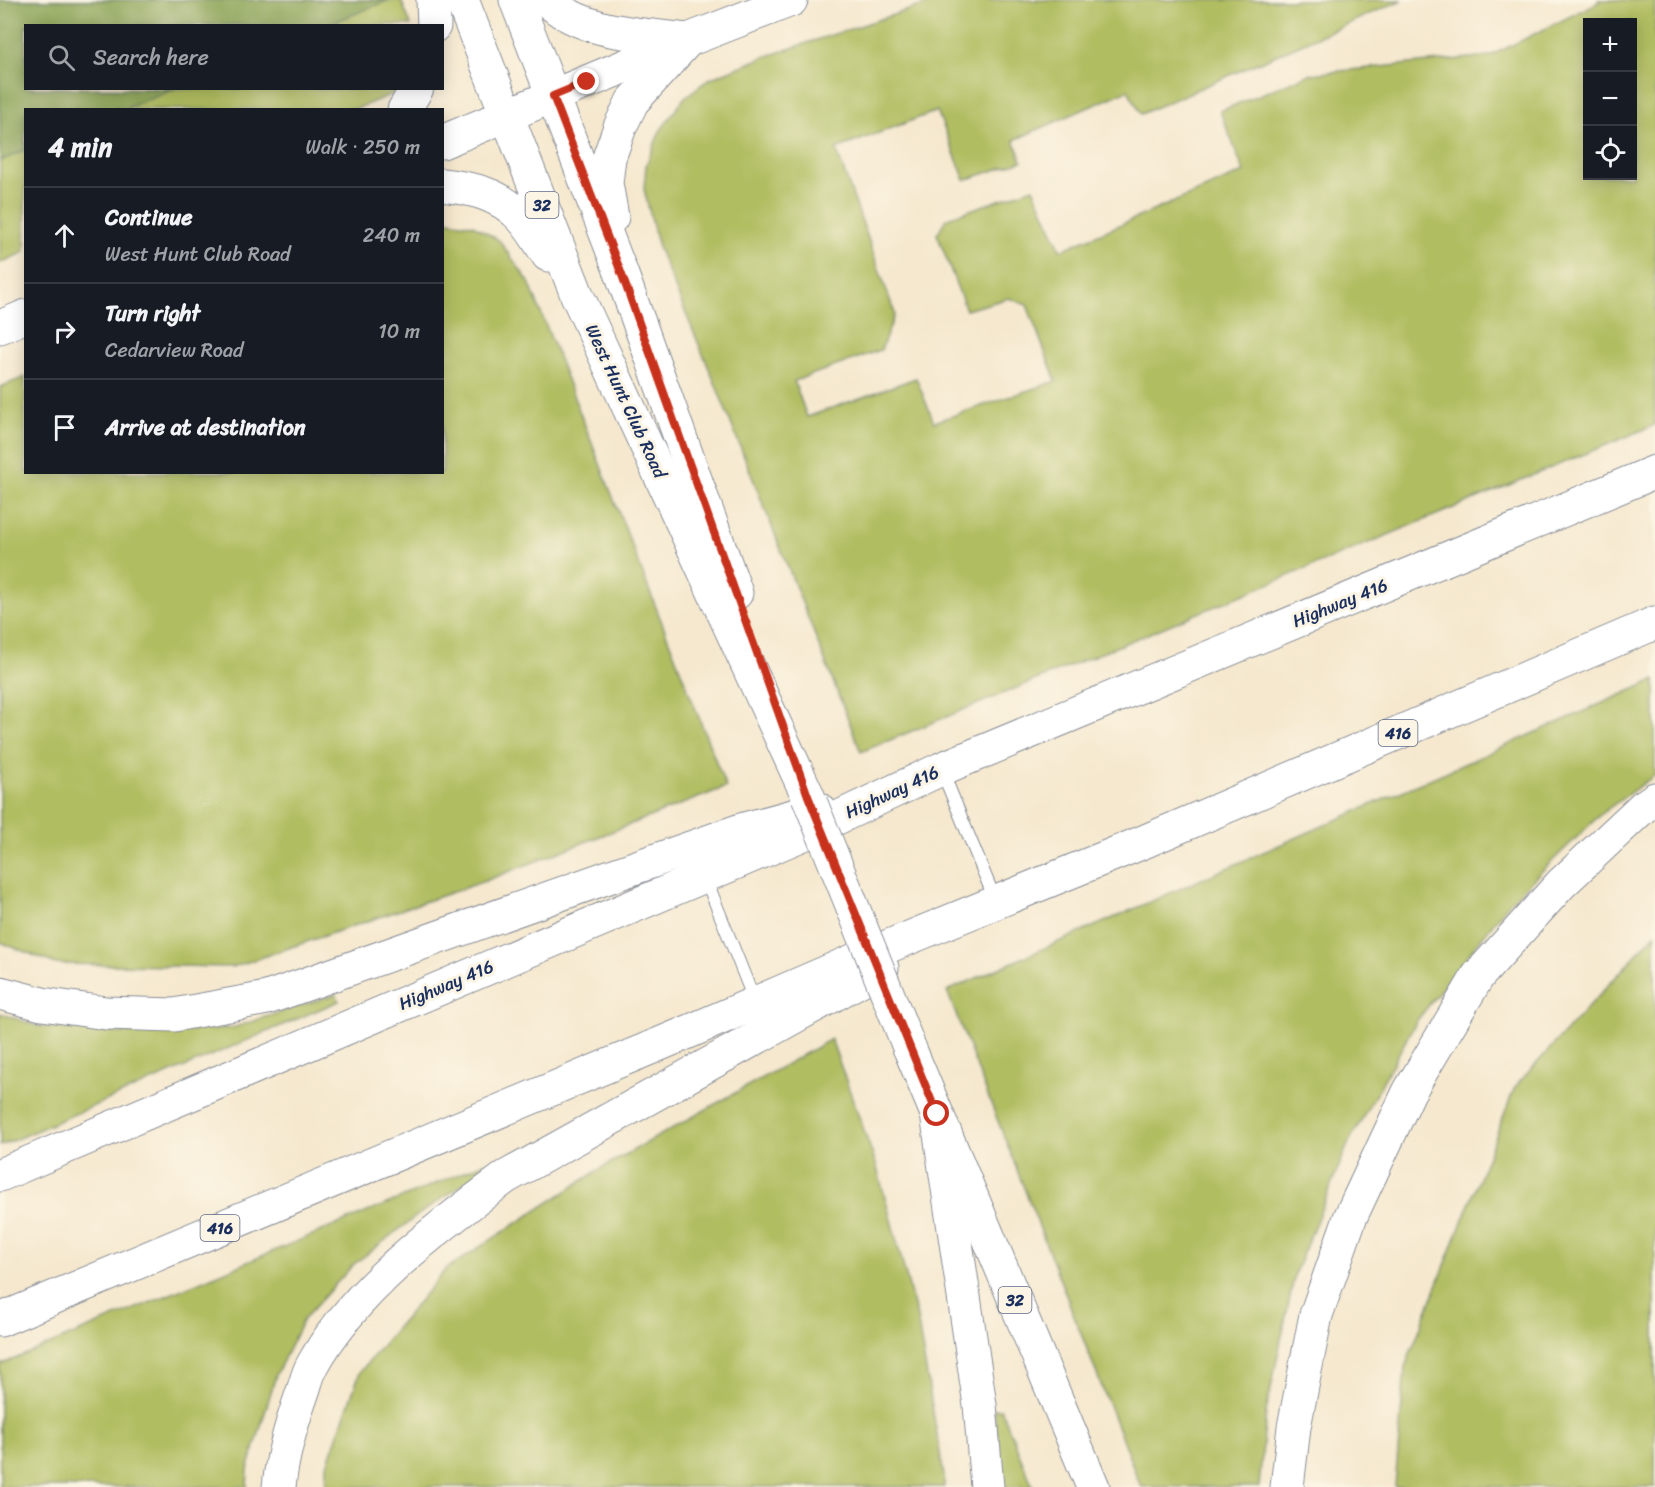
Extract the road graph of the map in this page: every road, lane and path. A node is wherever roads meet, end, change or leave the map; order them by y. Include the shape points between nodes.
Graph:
1 (433, 0) edge
2 (462, 0) edge
3 (516, 0) edge
4 (547, 0) edge
5 (791, 0) edge
6 (434, 24) edge
7 (688, 40) junction
8 (416, 90) edge
9 (553, 96) junction
10 (405, 108) edge
11 (507, 116) junction
12 (444, 141) edge
13 (444, 185) edge
14 (622, 275) junction
15 (577, 295) junction
16 (24, 317) edge
17 (0, 327) edge
18 (1655, 472) edge
19 (1655, 623) edge
20 (942, 769) junction
21 (908, 785) junction
22 (808, 796) junction
23 (1655, 799) edge
24 (705, 877) junction
25 (984, 908) junction
26 (0, 993) edge
27 (755, 1003) junction
28 (937, 1114) junction
29 (0, 1175) edge
30 (0, 1320) edge
31 (279, 1487) edge
32 (987, 1487) edge
33 (1093, 1487) edge
34 (1287, 1487) edge

1 - 6 main road
2 - 11 main road, West Hunt Club Road / 32
3 - 9 main road, West Hunt Club Road / 32
4 - 7 main road via 580,21 612,30
5 - 7 main road
7 - 9 main road
7 - 14 main road via 632,102 609,158 606,183
8 - 10 main road
9 - 11 main road
9 - 14 main road, West Hunt Club Road / 32
11 - 12 main road
11 - 15 main road, West Hunt Club Road / 32
13 - 15 main road via 479,190 520,216
14 - 22 main road, West Hunt Club Road / 32
15 - 22 main road, West Hunt Club Road / 32
16 - 17 main road
18 - 20 main road, Highway 416
19 - 25 main road, 416
20 - 21 main road, Highway 416
20 - 25 lane
21 - 24 main road, Highway 416
21 - 26 main road via 741,830 267,998 174,1015 74,1009
22 - 28 main road, West Hunt Club Road / 32, bridge
23 - 34 main road via 1561,884 1478,976 1409,1092 1350,1218 1316,1315 1294,1427
24 - 27 lane
24 - 29 main road, Highway 416
25 - 27 main road, 416
25 - 31 main road via 506,1177 454,1216 395,1265 344,1319 311,1369 282,1459
27 - 30 main road, 416
28 - 32 main road via 980,1405
28 - 33 main road, West Hunt Club Road / 32

